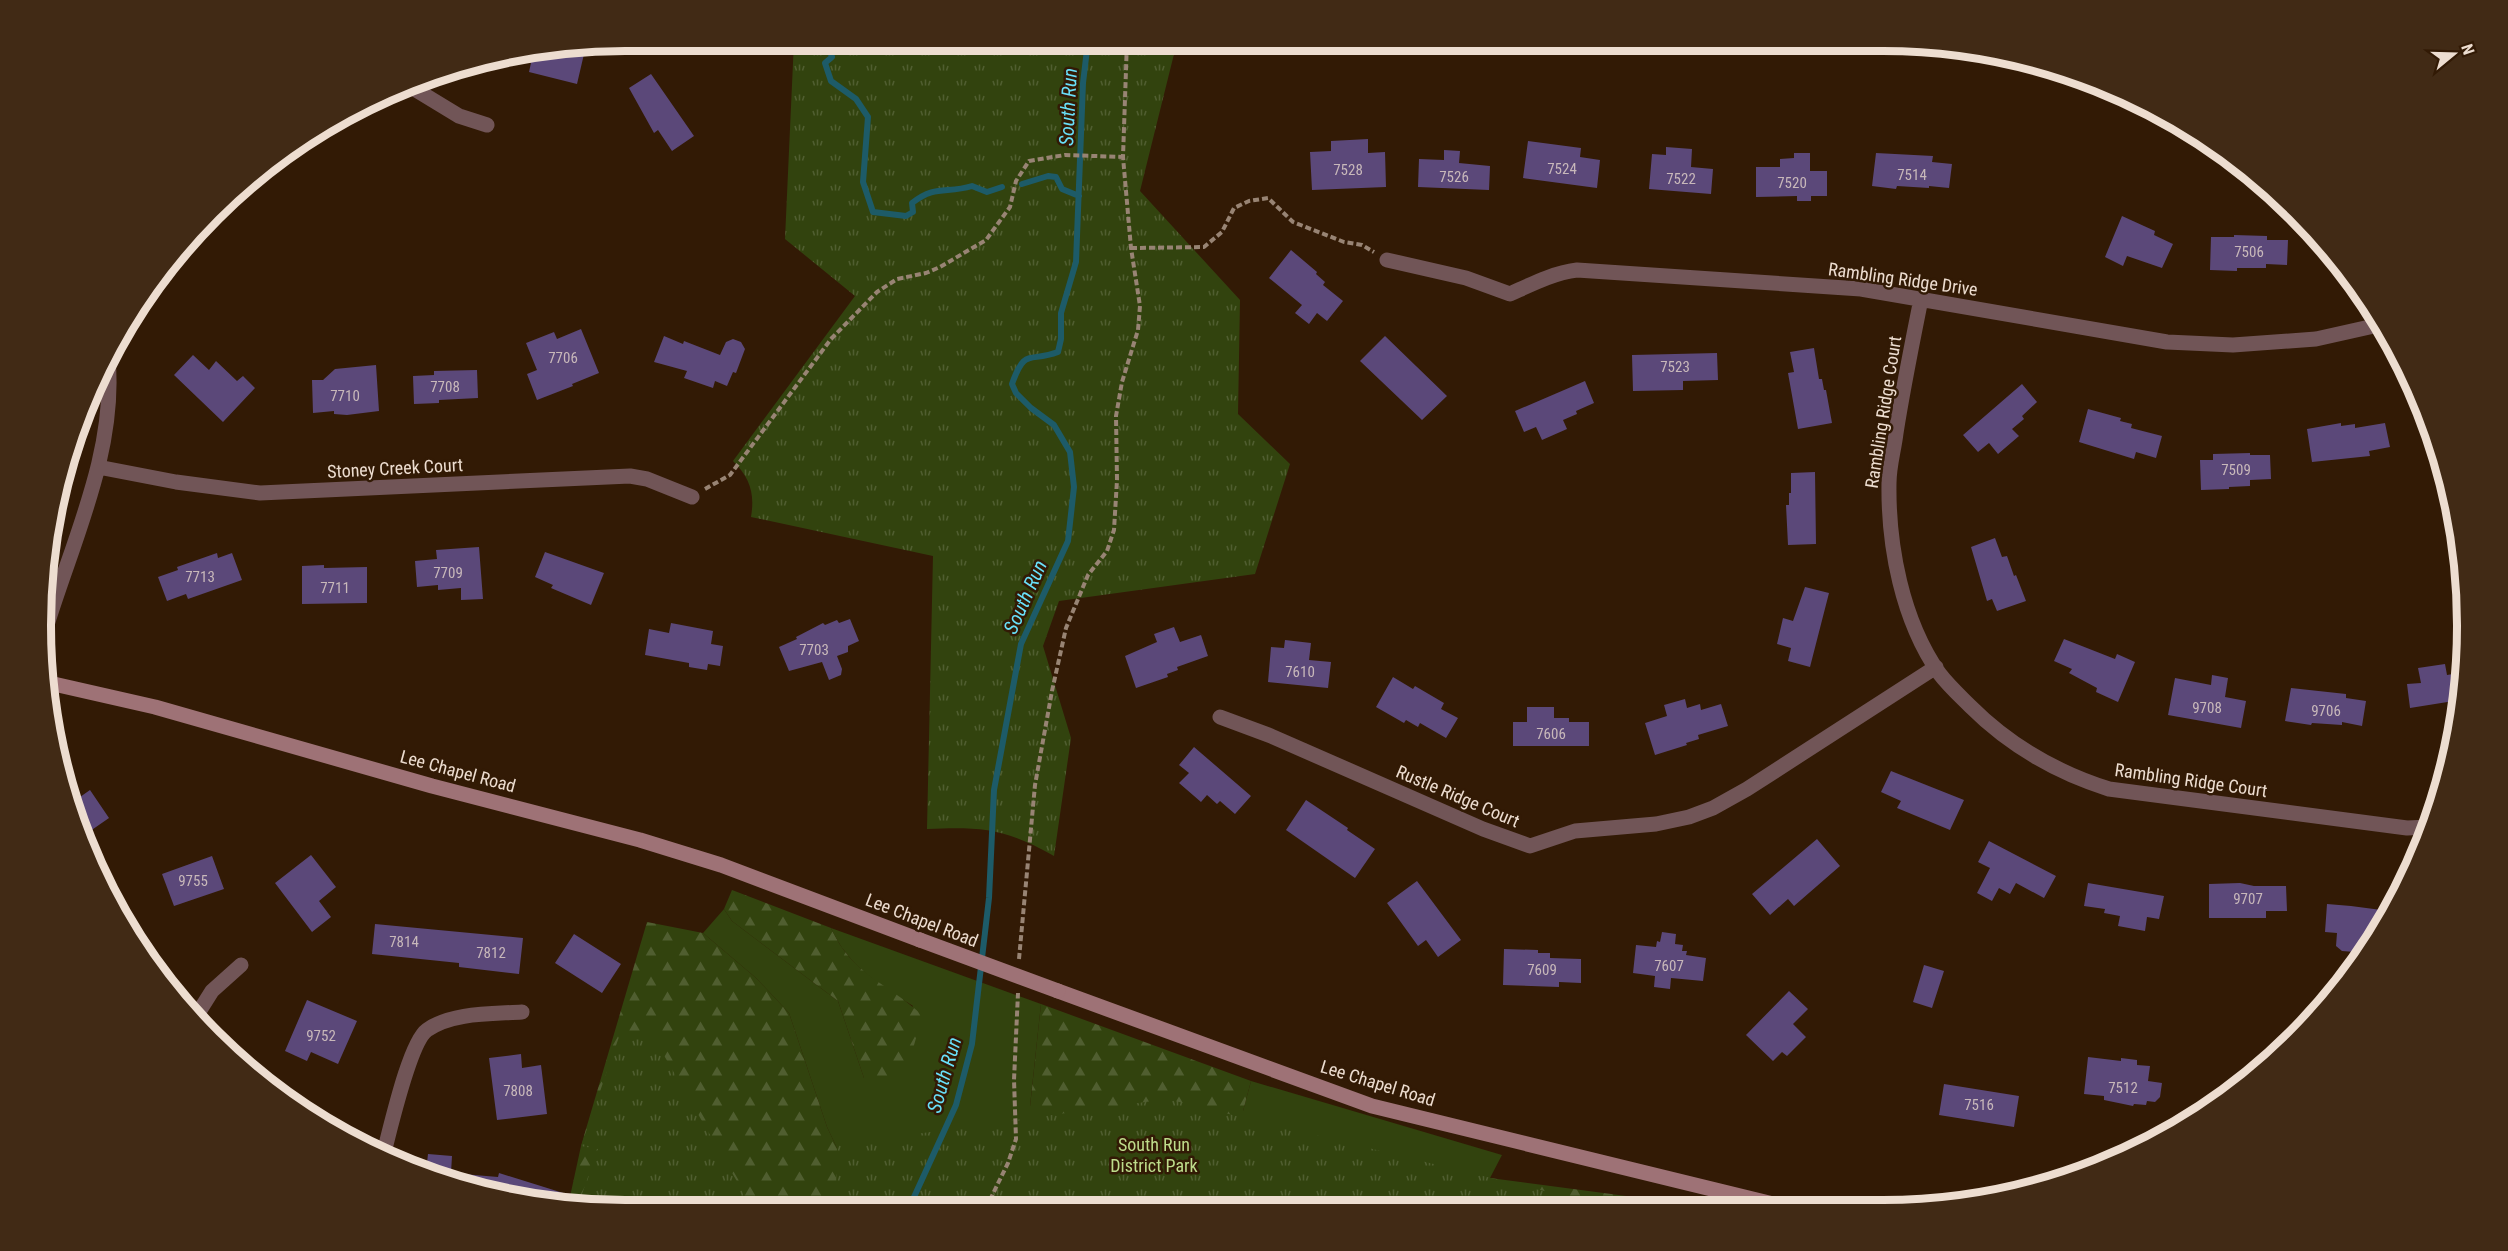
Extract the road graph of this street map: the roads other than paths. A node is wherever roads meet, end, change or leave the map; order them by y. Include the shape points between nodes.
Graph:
1 (417, 91) edge
2 (487, 125) dead end
3 (1387, 261) road end
4 (1921, 299) junction
5 (2373, 326) edge
6 (108, 376) edge
7 (98, 467) junction
8 (692, 497) road end
9 (51, 612) edge
10 (1936, 667) junction
11 (54, 684) edge
12 (1220, 717) dead end
13 (2420, 827) edge
14 (241, 965) dead end
15 (200, 1010) edge
16 (522, 1012) dead end
17 (385, 1147) edge
18 (1756, 1200) edge

1 - 2 street via 459,116
3 - 4 street, Rambling Ridge Drive via 1466,278 1510,294 1552,275 1577,270 1861,289
4 - 5 street, Rambling Ridge Drive via 2178,342 2233,345 2316,339
4 - 10 street, Rambling Ridge Court via 1889,480 1889,525 1904,597
6 - 7 street via 108,410
7 - 8 street, Stoney Creek Court via 176,483 260,493 630,476
7 - 9 street
10 - 12 street, Rustle Ridge Court via 1713,808 1656,824 1575,831 1530,846
10 - 13 street, Rambling Ridge Court via 1955,691 2010,742 2085,782 2149,796
11 - 18 main road, Lee Chapel Road, bridge via 155,706 721,865 1372,1106
14 - 15 street via 212,991
16 - 17 street via 450,1019 425,1031 414,1047

